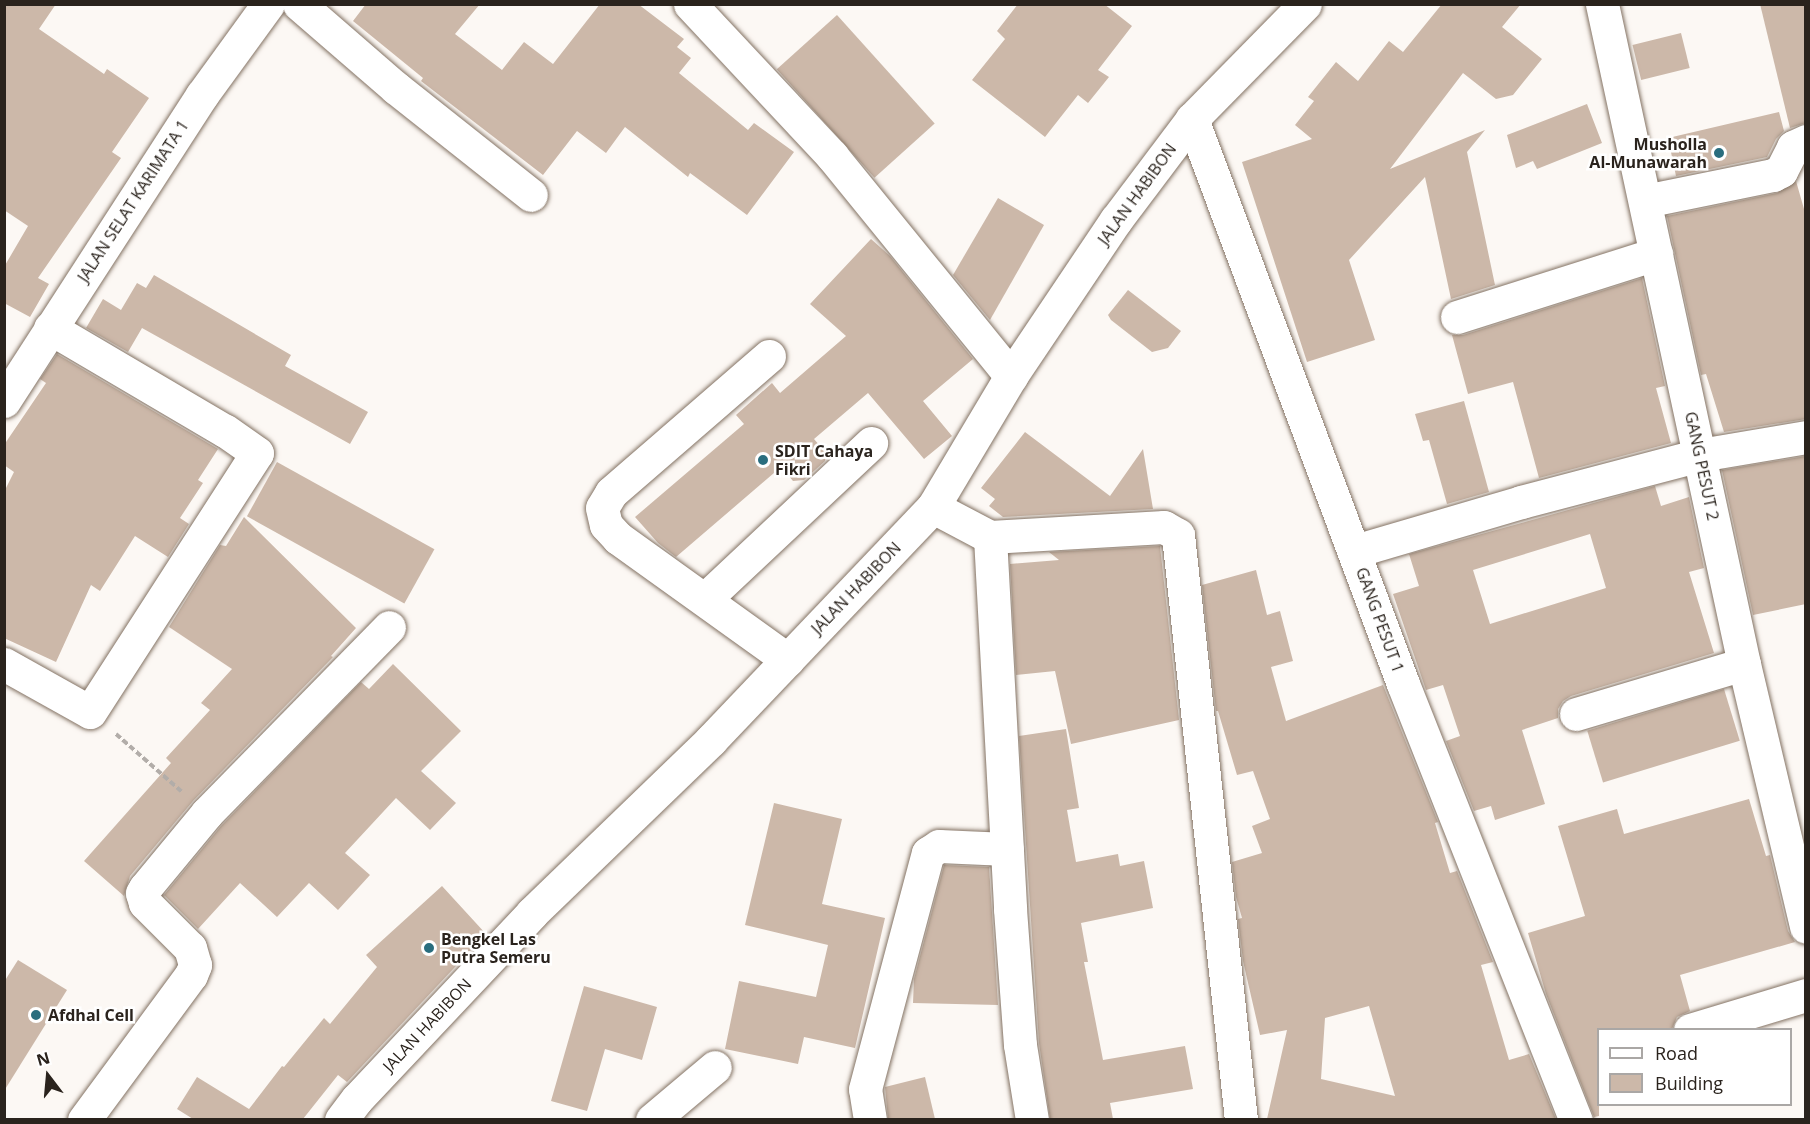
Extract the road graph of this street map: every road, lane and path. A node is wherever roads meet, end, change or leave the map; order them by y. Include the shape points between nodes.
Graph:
1 (268, 4) edge
2 (299, 4) edge
3 (690, 4) edge
4 (1305, 4) edge
5 (1602, 4) edge
6 (1192, 119) junction
7 (1806, 141) edge
8 (531, 195) dead end
9 (1645, 201) junction
10 (1656, 254) junction
11 (1457, 317) dead end
12 (50, 328) junction
13 (769, 356) dead end
14 (1011, 376) junction
15 (6, 391) edge
16 (1806, 437) edge
17 (871, 443) dead end
18 (1700, 455) junction
19 (933, 507) junction
20 (990, 537) junction
21 (1356, 551) junction
22 (705, 599) junction
23 (389, 627) dead end
24 (788, 660) junction
25 (4, 664) edge
26 (1744, 664) junction
27 (90, 712) junction
28 (1576, 714) dead end
29 (207, 813) junction
30 (1006, 849) junction
31 (1806, 927) edge
32 (1806, 996) edge
33 (1694, 1028) edge
34 (715, 1067) dead end
35 (84, 1119) edge
36 (342, 1119) edge
37 (652, 1119) edge
38 (870, 1119) edge
39 (1032, 1119) edge
40 (1241, 1119) edge
41 (1576, 1119) edge

1 - 12 street, JALAN SELAT KARIMATA 1 via 202,95
2 - 8 street via 396,88
3 - 14 street via 832,156
4 - 6 street, JALAN HABIBON
5 - 9 street, GANG PESUT 2
6 - 14 street, JALAN HABIBON via 1116,220
6 - 21 street, GANG PESUT 1
7 - 9 street via 1793,147 1781,171 1773,175
9 - 10 street, GANG PESUT 2
10 - 11 street
10 - 18 street, GANG PESUT 2
12 - 15 street, JALAN SELAT KARIMATA 1
12 - 27 street via 257,453
13 - 22 street via 611,492 602,508 606,525 618,538
14 - 19 street, JALAN HABIBON
16 - 18 street
17 - 22 street
18 - 21 street
18 - 26 street, GANG PESUT 2
19 - 20 street
19 - 24 street, JALAN HABIBON
20 - 30 street
20 - 40 street via 1164,527 1178,535
21 - 41 street, GANG PESUT 1 via 1403,684
22 - 24 street
23 - 29 street
24 - 36 street, JALAN HABIBON via 532,913
25 - 27 street
26 - 28 street
26 - 31 street, GANG PESUT 2
27 - 29 path
29 - 35 street via 142,893 145,903 190,948 195,965 191,975
30 - 38 street via 939,846 928,853 865,1089
30 - 39 street via 1020,1045
32 - 33 street
34 - 37 street

